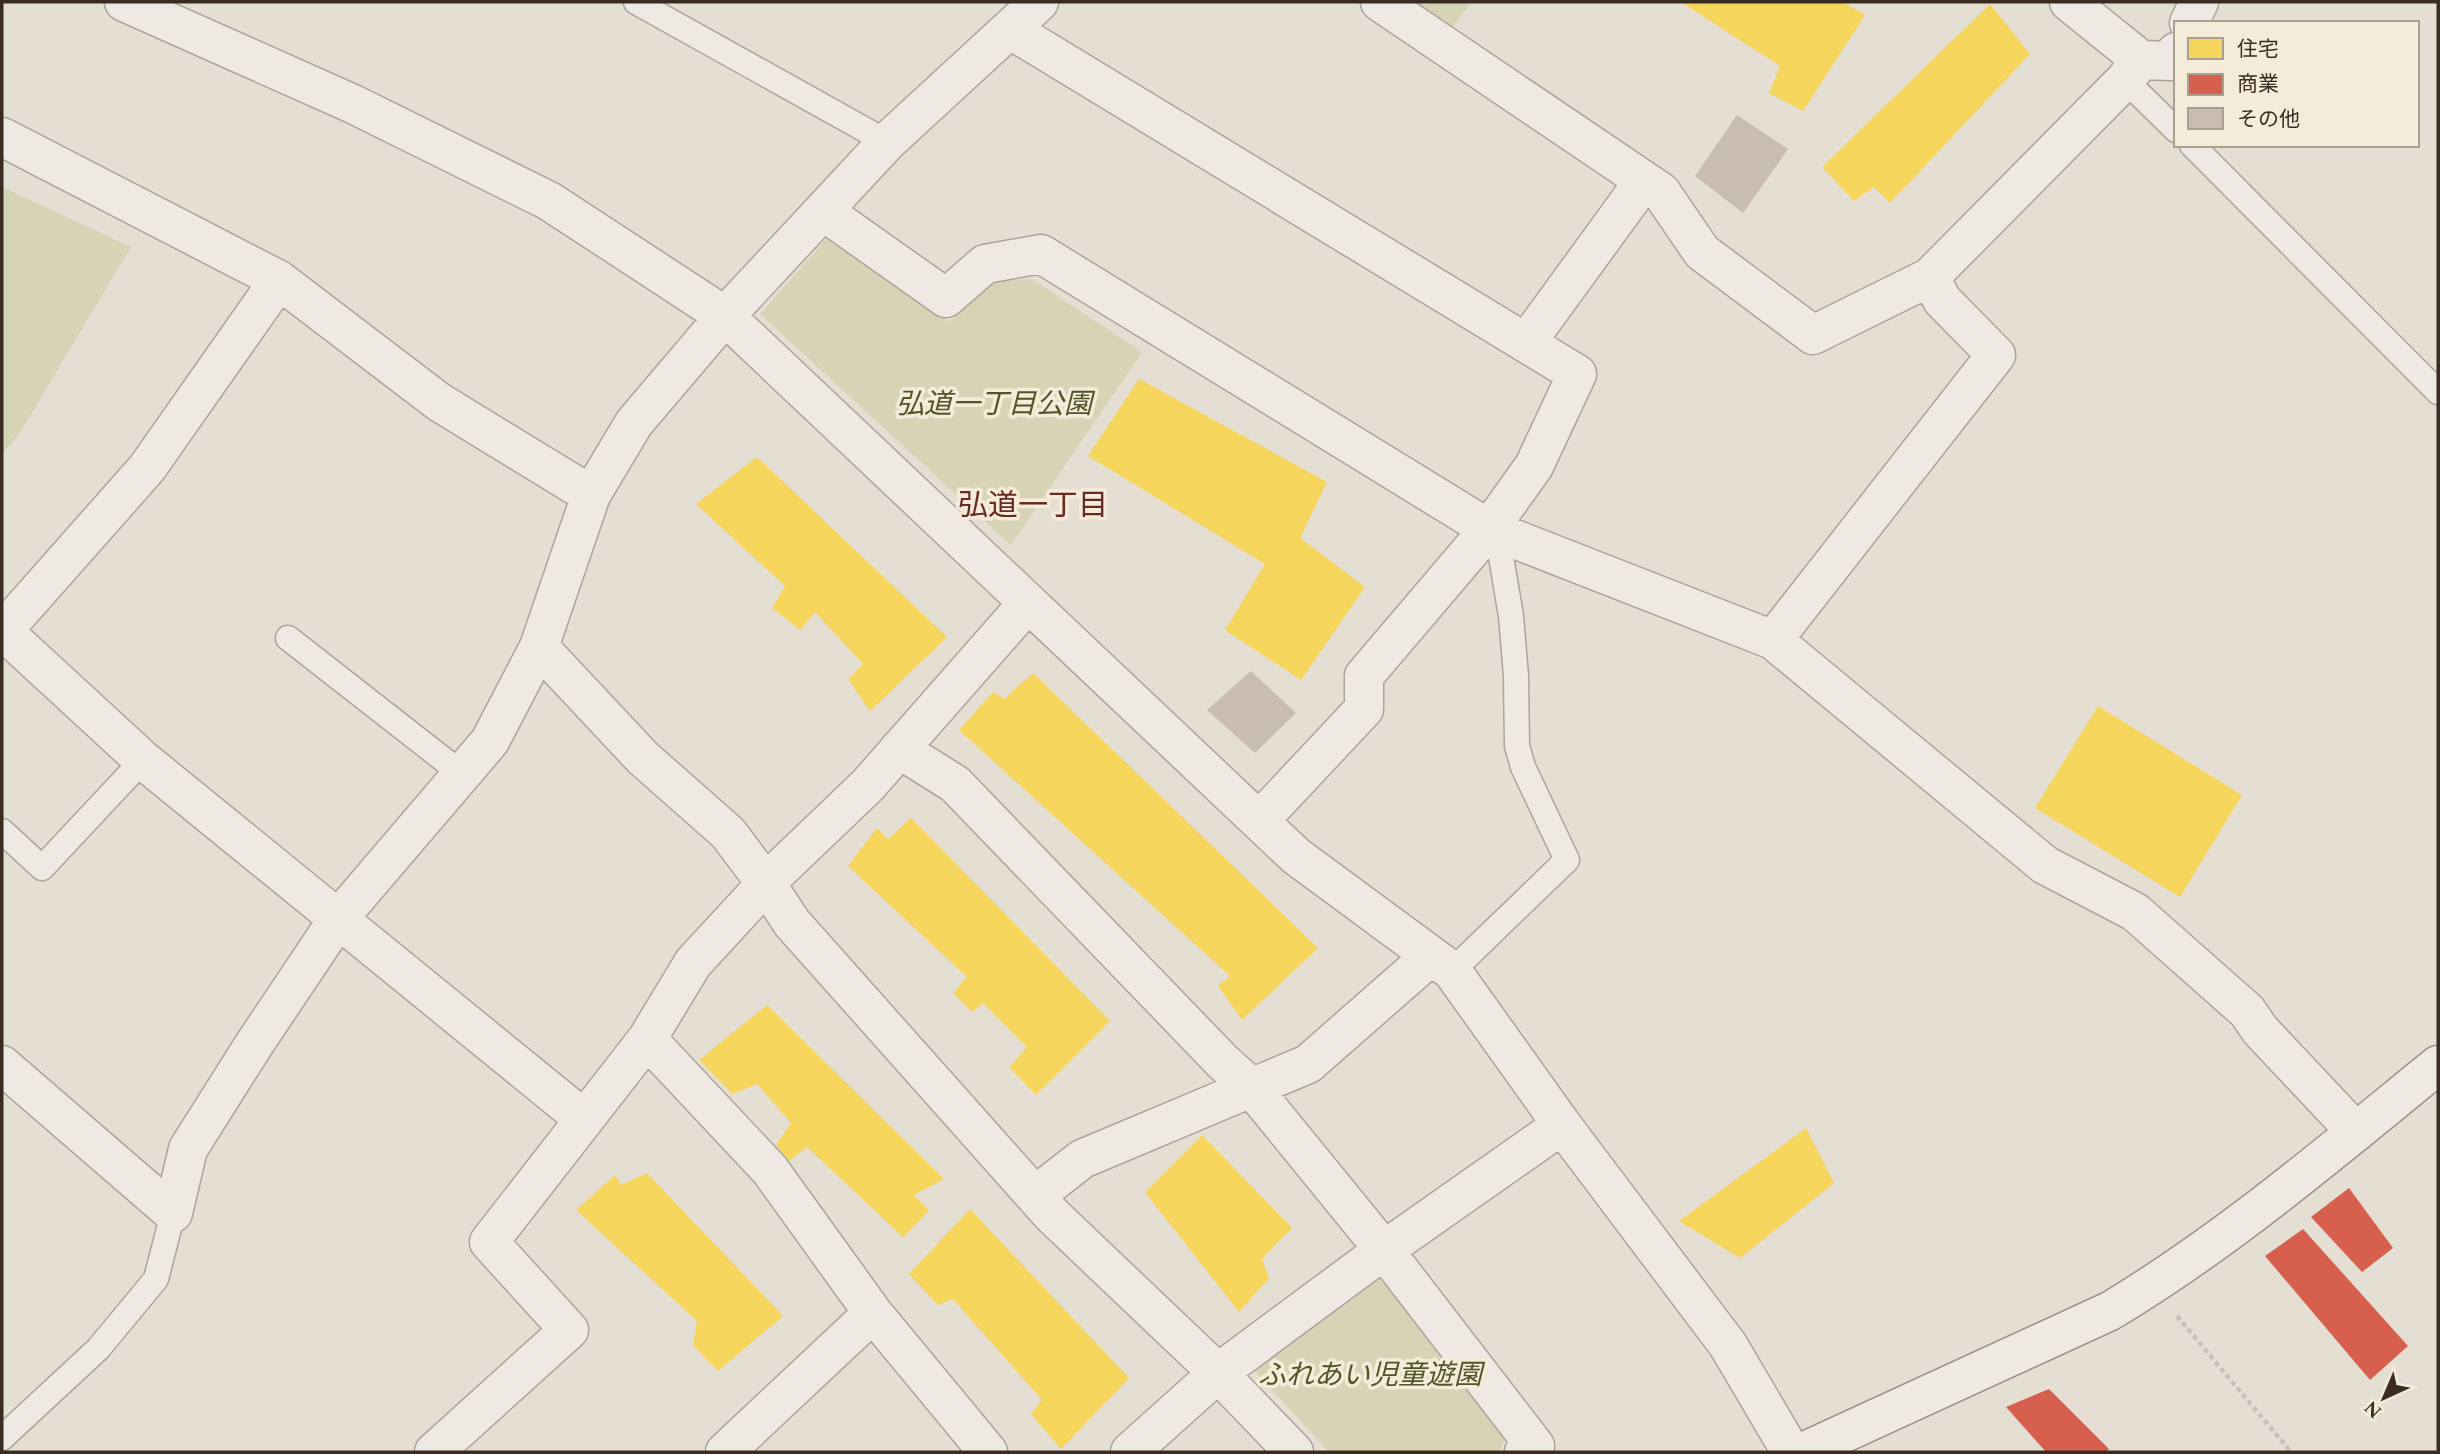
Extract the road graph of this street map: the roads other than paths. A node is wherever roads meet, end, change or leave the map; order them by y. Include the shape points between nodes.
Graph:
1 (124, 2) edge
2 (636, 2) edge
3 (1039, 2) edge
4 (1380, 2) edge
5 (2069, 2) edge
6 (2199, 2) edge
7 (2190, 21) edge
8 (1011, 30) junction
9 (2147, 64) edge
10 (2174, 125) edge
11 (2, 137) edge
12 (887, 142) junction
13 (2194, 147) edge
14 (1644, 181) junction
15 (823, 211) junction
16 (1930, 277) junction
17 (279, 280) junction
18 (725, 316) junction
19 (1525, 343) junction
20 (2438, 392) edge
21 (591, 495) junction
22 (1493, 531) junction
23 (1027, 604) junction
24 (2, 632) edge
25 (288, 639) dead end
26 (1773, 640) junction
27 (539, 648) junction
28 (899, 749) junction
29 (143, 760) junction
30 (463, 774) junction
31 (1259, 821) junction
32 (2, 831) edge
33 (767, 885) junction
34 (338, 919) junction
35 (1442, 963) junction
36 (647, 1039) junction
37 (2, 1065) edge
38 (2438, 1065) edge
39 (1252, 1088) junction
40 (584, 1119) junction
41 (1562, 1125) junction
42 (2356, 1132) junction
43 (1036, 1195) junction
44 (173, 1213) junction
45 (1384, 1250) junction
46 (873, 1313) junction
47 (1218, 1373) junction
48 (2, 1438) edge
49 (434, 1452) edge
50 (725, 1452) edge
51 (988, 1452) edge
52 (1130, 1452) edge
53 (1294, 1452) edge
54 (1524, 1452) edge
55 (1791, 1452) edge
56 (1803, 1452) edge

1 - 18 street via 353,104 549,201
2 - 12 lane
3 - 8 street
4 - 14 street
5 - 9 street
6 - 7 street
8 - 12 street
8 - 19 street
9 - 10 lane
9 - 16 street
11 - 17 street
12 - 15 street
13 - 20 lane
14 - 16 street via 1661,192 1702,252 1813,335
14 - 19 street
15 - 18 street
15 - 22 street via 946,298 985,264 1041,254
16 - 26 street via 1942,300 1996,355
17 - 21 street via 439,402
17 - 24 street via 147,468
18 - 21 street via 634,423
18 - 23 street
19 - 22 street via 1577,374 1534,466
21 - 27 street
22 - 26 street
22 - 31 street via 1364,676 1364,709
22 - 35 lane via 1511,616 1517,746 1567,860
23 - 28 street
23 - 31 street
24 - 29 street
25 - 30 lane
26 - 42 street via 2045,865 2135,912 2247,1011
27 - 30 street via 490,741
27 - 33 street via 643,758 728,833
28 - 33 street
28 - 39 street via 955,784
29 - 32 lane via 42,868
29 - 34 street
30 - 34 street
31 - 35 street via 1296,856
33 - 36 street via 693,963
33 - 43 street via 792,923
34 - 40 street
34 - 44 street via 188,1149
35 - 39 street via 1308,1064
35 - 41 street
36 - 40 street
36 - 46 street via 770,1170
37 - 44 street
38 - 42 street
39 - 43 street via 1082,1159
39 - 45 street
40 - 49 street via 489,1242 569,1330
41 - 45 street
41 - 55 street via 1728,1345
42 - 56 street via 2210,1246 2110,1311
43 - 47 street
44 - 48 lane via 156,1279 98,1349
45 - 47 street
45 - 54 street via 1535,1446
46 - 50 street
46 - 51 street
47 - 52 street
47 - 53 street

